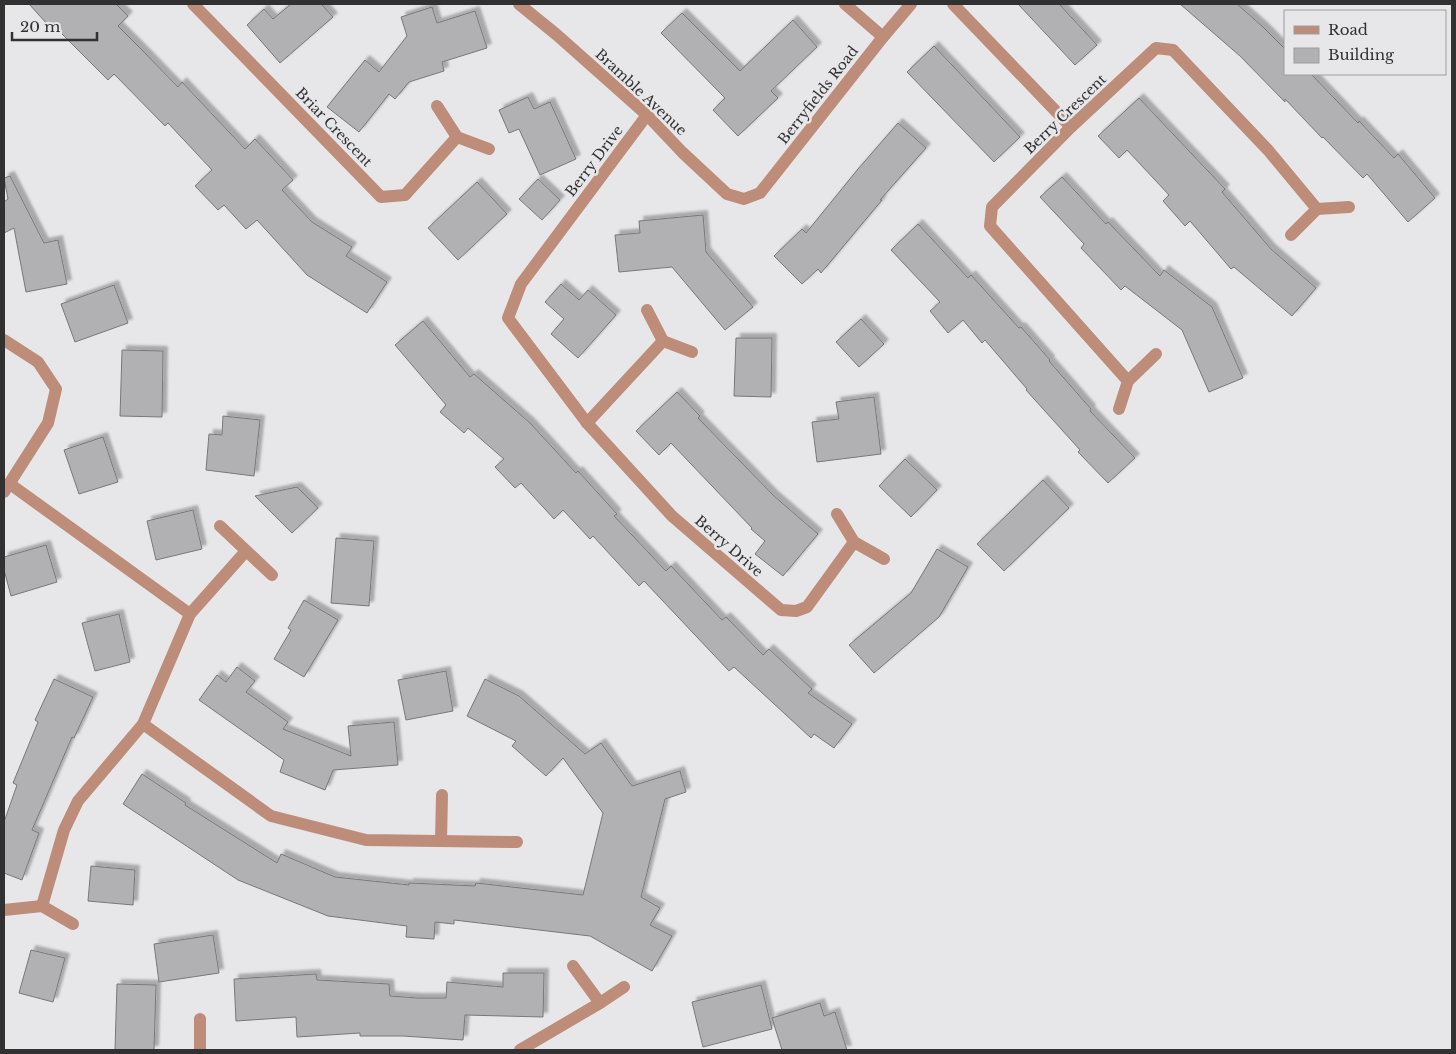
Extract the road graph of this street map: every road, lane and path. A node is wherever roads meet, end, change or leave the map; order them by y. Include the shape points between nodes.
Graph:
1 (194, 4) edge
2 (519, 4) edge
3 (845, 4) edge
4 (911, 4) edge
5 (953, 4) edge
6 (883, 37) junction
7 (437, 106) dead end
8 (647, 115) junction
9 (1071, 127) junction
10 (457, 137) junction
11 (489, 149) dead end
12 (744, 199) joint
13 (1349, 207) dead end
14 (1317, 209) junction
15 (1291, 235) dead end
16 (647, 310) dead end
17 (4, 340) edge
18 (663, 341) junction
19 (692, 352) dead end
20 (1156, 354) dead end
21 (1128, 381) junction
22 (1119, 409) dead end
23 (586, 423) junction
24 (7, 488) edge
25 (838, 514) dead end
26 (220, 526) dead end
27 (854, 542) junction
28 (246, 551) junction
29 (884, 559) dead end
30 (272, 575) dead end
31 (190, 614) junction
32 (143, 724) junction
33 (442, 796) dead end
34 (441, 841) junction
35 (517, 842) dead end
36 (42, 906) junction
37 (4, 910) edge
38 (74, 924) dead end
39 (573, 966) dead end
40 (624, 987) dead end
41 (600, 1004) junction
42 (200, 1019) dead end
43 (200, 1050) edge
44 (520, 1050) edge

1 - 10 street, Briar Crescent via 380,197 405,195
2 - 8 street, Bramble Avenue
3 - 6 street
4 - 6 street, Berryfields Road
5 - 9 street
6 - 12 street, Berryfields Road via 760,193
7 - 10 street
8 - 12 street, Bramble Avenue via 727,194
8 - 23 street, Berry Drive via 521,284 508,318
9 - 14 street, Berry Crescent via 1156,48 1173,50 1268,150
9 - 21 street, Berry Crescent via 992,207 990,226
10 - 11 street
13 - 14 street
14 - 15 street
16 - 18 street
17 - 24 street via 38,362 56,390 48,423
18 - 19 street
18 - 23 street
20 - 21 street
21 - 22 street
23 - 27 street, Berry Drive via 672,516 781,610 796,611 807,607
24 - 31 street
25 - 27 street
26 - 28 street
27 - 29 street
28 - 30 street
28 - 31 street
31 - 32 street
32 - 34 street via 271,816 366,840
32 - 36 street via 78,801 64,830
33 - 34 street
34 - 35 street
36 - 37 street
36 - 38 street
39 - 41 street
40 - 41 street
41 - 44 street
42 - 43 street

